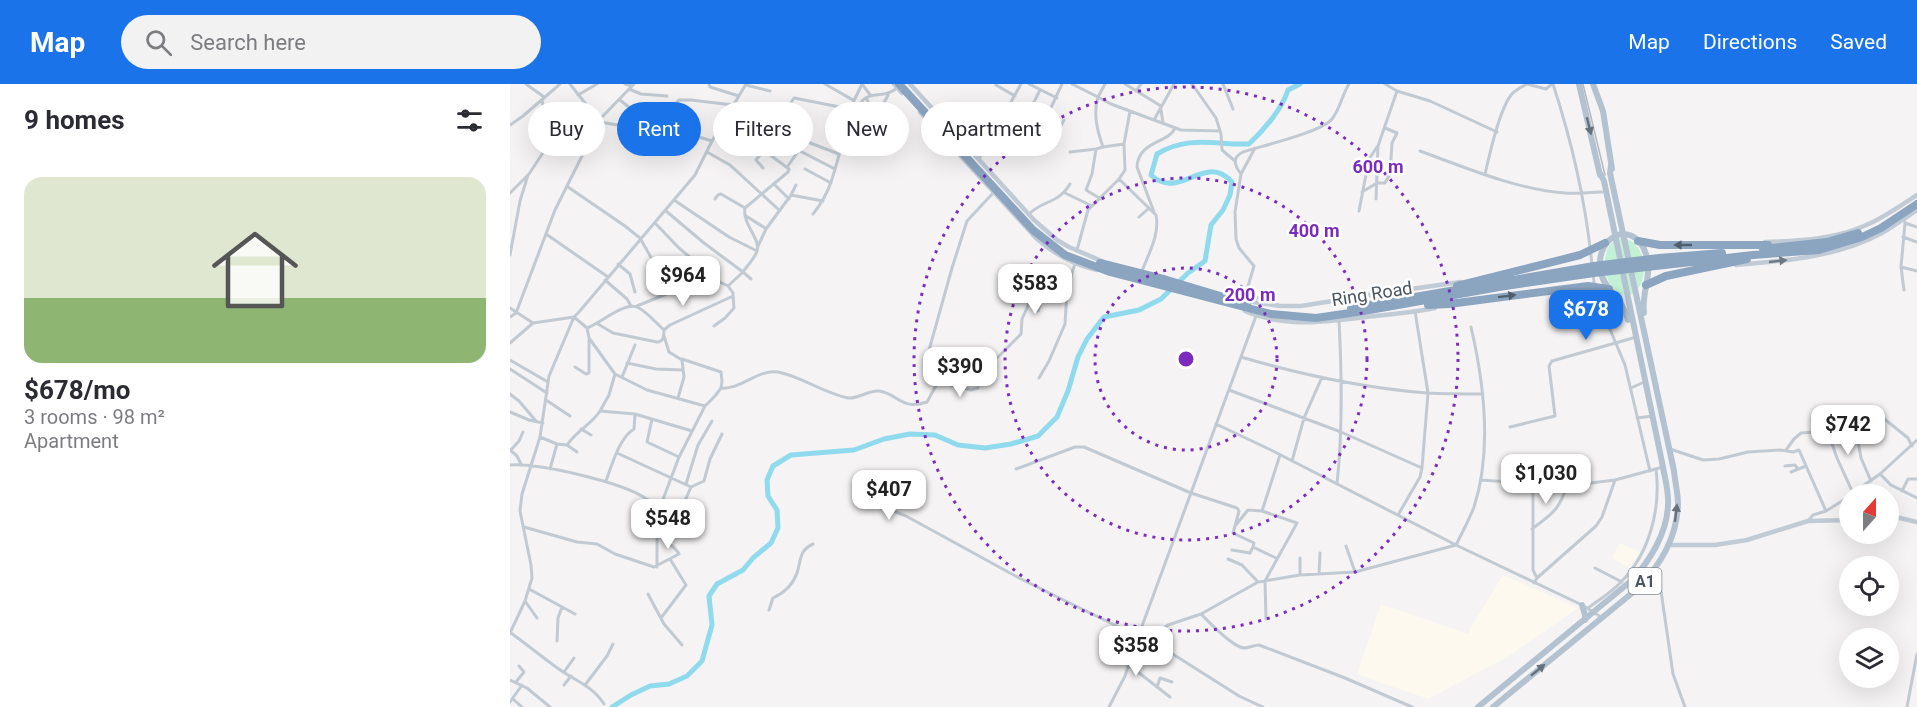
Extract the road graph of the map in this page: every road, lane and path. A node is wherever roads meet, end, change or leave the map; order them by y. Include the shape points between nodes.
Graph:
1 (526, 84) edge
2 (560, 84) edge
3 (570, 84) edge
4 (597, 84) edge
5 (625, 84) edge
6 (709, 84) edge
7 (746, 84) edge
8 (825, 84) edge
9 (862, 84) edge
10 (910, 84) edge
11 (1022, 84) edge
12 (1029, 84) edge
13 (1062, 84) edge
14 (1072, 84) edge
15 (1105, 84) edge
16 (1125, 84) edge
17 (1141, 84) edge
18 (1174, 84) edge
19 (1192, 84) edge
20 (1223, 84) edge
21 (1349, 84) edge
22 (1385, 84) edge
23 (1527, 84) edge
24 (1552, 84) edge
25 (1579, 84) edge
26 (1593, 84) edge
27 (899, 85) edge
28 (996, 85) edge
29 (632, 86) edge
30 (1040, 90) junction
31 (770, 91) dead end
32 (1136, 91) junction
33 (1397, 91) junction
34 (578, 95) junction
35 (888, 95) junction
36 (667, 96) dead end
37 (739, 96) junction
38 (871, 96) junction
39 (1015, 96) junction
40 (1098, 97) junction
41 (543, 98) junction
42 (866, 98) junction
43 (1057, 98) junction
44 (620, 100) junction
45 (853, 100) joint
46 (544, 102) edge
47 (584, 102) edge
48 (622, 102) edge
49 (677, 102) edge
50 (713, 102) edge
51 (735, 102) edge
52 (791, 102) edge
53 (861, 102) edge
54 (1012, 102) edge
55 (1034, 102) edge
56 (1055, 102) edge
57 (825, 104) edge
58 (1161, 108) junction
59 (1233, 109) dead end
60 (1130, 111) junction
61 (605, 114) edge
62 (1064, 120) dead end
63 (1154, 120) junction
64 (1163, 123) junction
65 (1062, 124) edge
66 (510, 125) edge
67 (1175, 128) junction
68 (1384, 128) junction
69 (1220, 131) junction
70 (1497, 132) junction
71 (701, 138) edge
72 (712, 141) joint
73 (1124, 144) junction
74 (1378, 146) junction
75 (1103, 147) junction
76 (1255, 148) junction
77 (1096, 150) junction
78 (1420, 151) dead end
79 (707, 152) junction
80 (1070, 152) dead end
81 (541, 156) edge
82 (583, 156) edge
83 (760, 156) edge
84 (772, 156) edge
85 (794, 156) edge
86 (810, 156) edge
87 (838, 156) edge
88 (981, 156) edge
89 (979, 159) junction
90 (1235, 161) junction
91 (1611, 165) junction
92 (788, 166) junction
93 (763, 168) dead end
94 (805, 169) dead end
95 (835, 169) junction
96 (1599, 171) junction
97 (529, 174) junction
98 (1241, 174) junction
99 (1485, 174) junction
100 (1119, 180) junction
101 (831, 183) junction
102 (1377, 183) junction
103 (774, 184) junction
104 (1071, 184) dead end
105 (796, 185) dead end
106 (567, 187) junction
107 (1362, 192) junction
108 (1581, 192) junction
109 (1602, 192) junction
110 (510, 193) edge
111 (993, 193) junction
112 (1065, 193) junction
113 (762, 194) junction
114 (791, 195) junction
115 (1917, 197) edge
116 (715, 199) dead end
117 (789, 199) junction
118 (1101, 199) junction
119 (674, 200) junction
120 (1376, 200) dead end
121 (823, 201) junction
122 (1917, 204) edge
123 (1092, 206) junction
124 (746, 208) junction
125 (1148, 209) junction
126 (779, 210) junction
127 (1917, 210) edge
128 (666, 211) junction
129 (1359, 211) dead end
130 (1154, 212) junction
131 (813, 214) dead end
132 (1029, 214) junction
133 (744, 215) junction
134 (1139, 217) dead end
135 (1904, 221) junction
136 (656, 223) junction
137 (1917, 227) edge
138 (766, 229) junction
139 (546, 234) junction
140 (1903, 237) junction
141 (640, 238) junction
142 (1635, 239) junction
143 (1606, 242) junction
144 (1917, 242) edge
145 (1728, 244) junction
146 (758, 246) junction
147 (1793, 246) junction
148 (757, 251) junction
149 (1077, 251) junction
150 (1590, 251) junction
151 (1778, 253) junction
152 (510, 255) edge
153 (618, 264) junction
154 (1076, 264) junction
155 (1720, 266) junction
156 (1901, 267) junction
157 (1111, 269) junction
158 (1917, 271) edge
159 (743, 272) junction
160 (1072, 273) junction
161 (1141, 274) junction
162 (607, 278) junction
163 (693, 279) dead end
164 (751, 279) dead end
165 (720, 282) junction
166 (1469, 282) junction
167 (1166, 283) junction
168 (1646, 285) junction
169 (728, 286) junction
170 (1595, 286) junction
171 (1609, 289) junction
172 (1904, 290) dead end
173 (635, 292) dead end
174 (685, 292) junction
175 (1439, 292) junction
176 (662, 295) junction
177 (1616, 295) junction
178 (733, 296) junction
179 (1030, 300) junction
180 (1234, 303) junction
181 (1449, 304) junction
182 (631, 306) junction
183 (637, 306) junction
184 (1280, 306) junction
185 (510, 308) edge
186 (1038, 311) dead end
187 (1364, 311) junction
188 (1415, 311) junction
189 (516, 313) junction
190 (1603, 314) junction
191 (1257, 316) junction
192 (510, 317) edge
193 (573, 317) junction
194 (1339, 321) junction
195 (533, 323) junction
196 (598, 324) junction
197 (714, 326) dead end
198 (1472, 327) dead end
199 (587, 328) junction
200 (664, 330) junction
201 (664, 336) junction
202 (589, 338) junction
203 (1633, 338) junction
204 (510, 343) edge
205 (1616, 344) junction
206 (634, 345) dead end
207 (1241, 357) junction
208 (681, 358) junction
209 (510, 360) edge
210 (627, 363) junction
211 (989, 366) dead end
212 (575, 367) dead end
213 (510, 369) edge
214 (683, 370) junction
215 (615, 374) junction
216 (1322, 377) junction
217 (621, 378) junction
218 (1039, 378) dead end
219 (548, 381) junction
220 (1343, 381) junction
221 (938, 382) junction
222 (1642, 383) junction
223 (721, 388) junction
224 (978, 388) dead end
225 (1631, 388) junction
226 (1229, 390) junction
227 (547, 393) junction
228 (1428, 393) junction
229 (1646, 393) junction
230 (1657, 393) junction
231 (510, 394) edge
232 (1483, 394) junction
233 (546, 399) junction
234 (678, 399) junction
235 (705, 406) junction
236 (600, 411) junction
237 (510, 412) edge
238 (635, 414) junction
239 (570, 416) dead end
240 (1653, 416) junction
241 (1882, 417) dead end
242 (1304, 418) junction
243 (1637, 418) junction
244 (652, 419) junction
245 (536, 421) junction
246 (712, 421) dead end
247 (543, 423) junction
248 (1216, 424) junction
249 (1855, 424) dead end
250 (1510, 427) dead end
251 (581, 429) junction
252 (692, 430) junction
253 (523, 432) dead end
254 (1341, 432) junction
255 (722, 434) dead end
256 (591, 435) dead end
257 (540, 437) junction
258 (1917, 440) edge
259 (557, 444) junction
260 (567, 445) junction
261 (1912, 446) junction
262 (1670, 449) junction
263 (510, 450) edge
264 (1786, 450) junction
265 (577, 452) dead end
266 (617, 453) junction
267 (1280, 455) junction
268 (679, 457) junction
269 (1292, 461) junction
270 (521, 464) junction
271 (510, 465) edge
272 (531, 466) junction
273 (1785, 466) dead end
274 (1806, 466) junction
275 (1422, 468) junction
276 (1660, 468) junction
277 (550, 469) junction
278 (1016, 469) dead end
279 (1798, 469) junction
280 (1650, 471) junction
281 (1791, 472) dead end
282 (1880, 474) junction
283 (671, 478) junction
284 (1917, 479) edge
285 (1481, 480) junction
286 (1615, 480) junction
287 (606, 481) junction
288 (1871, 481) junction
289 (686, 484) junction
290 (1337, 484) junction
291 (1533, 484) junction
292 (1847, 484) edge
293 (1866, 484) edge
294 (1567, 486) junction
295 (691, 487) junction
296 (1902, 491) junction
297 (1191, 493) junction
298 (1917, 498) edge
299 (1839, 502) edge
300 (878, 505) dead end
301 (659, 510) junction
302 (1262, 511) junction
303 (1826, 511) junction
304 (680, 512) dead end
305 (1398, 515) junction
306 (1899, 518) edge
307 (1839, 520) edge
308 (1808, 521) junction
309 (1917, 522) edge
310 (1235, 526) junction
311 (524, 527) junction
312 (1532, 529) junction
313 (657, 533) junction
314 (813, 544) dead end
315 (1456, 545) junction
316 (1668, 545) junction
317 (1346, 546) dead end
318 (1253, 548) junction
319 (1232, 550) dead end
320 (1320, 553) dead end
321 (1276, 558) junction
322 (1300, 558) dead end
323 (670, 559) junction
324 (1228, 560) dead end
325 (657, 567) junction
326 (1595, 568) dead end
327 (1355, 572) junction
328 (1319, 574) junction
329 (1651, 574) junction
330 (1300, 575) junction
331 (1537, 578) junction
332 (1264, 581) junction
333 (1258, 582) junction
334 (1534, 583) junction
335 (1624, 583) junction
336 (529, 589) junction
337 (648, 594) dead end
338 (525, 601) junction
339 (562, 607) junction
340 (1588, 608) junction
341 (769, 610) dead end
342 (575, 614) dead end
343 (1201, 614) junction
344 (1602, 617) junction
345 (537, 618) dead end
346 (661, 618) junction
347 (1266, 619) dead end
348 (1585, 620) junction
349 (510, 633) edge
350 (1138, 637) junction
351 (1149, 639) junction
352 (556, 641) dead end
353 (613, 644) dead end
354 (682, 645) dead end
355 (1917, 654) edge
356 (574, 658) dead end
357 (1129, 665) junction
358 (519, 666) dead end
359 (564, 672) junction
360 (571, 676) junction
361 (510, 680) edge
362 (516, 682) junction
363 (1172, 682) dead end
364 (522, 685) junction
365 (564, 685) dead end
366 (585, 685) junction
367 (1156, 687) junction
368 (1170, 697) dead end
369 (511, 701) edge
370 (604, 704) dead end
371 (1110, 706) edge
372 (522, 707) edge
373 (550, 707) edge
374 (1118, 707) edge
375 (1263, 707) edge
376 (1413, 707) edge
377 (1478, 707) edge
378 (1493, 707) edge
379 (1685, 707) edge
380 (1907, 707) edge

1 - 41 street
2 - 41 street
3 - 34 street
4 - 34 street
5 - 29 street
6 - 37 street
7 - 31 street
7 - 37 street
8 - 45 street
9 - 38 street
9 - 45 street
10 - 89 street
11 - 39 street
12 - 30 street
13 - 43 street
14 - 40 street
15 - 40 street
16 - 32 street
17 - 32 street
18 - 58 street
19 - 69 street via 1216,118
20 - 59 street
21 - 76 street via 1334,117 1327,123
22 - 33 street
23 - 24 street via 1546,89
23 - 70 street via 1512,93
24 - 108 street
25 -> 96 main road
26 - 91 main road via 1603,111
27 - 35 street
27 - 111 street
27 - 157 highway, Ring Road via 1054,243
28 - 39 street
29 - 36 street via 640,94
29 - 44 street
30 - 43 street
30 - 55 street
32 - 58 street
33 - 68 street
33 - 70 street via 1430,101
34 - 47 street
35 - 38 street
35 - 42 street via 878,113
37 - 51 street
38 - 42 street
39 - 54 street
40 - 60 street
40 - 75 street via 1095,107
41 - 46 street
41 - 66 street
42 - 53 street
43 - 56 street
44 - 48 street
44 - 61 street
49 - 50 street
52 - 57 street via 794,98
58 - 63 street
58 - 64 street
60 - 63 street
60 - 73 street
62 - 65 street
63 - 64 street
64 - 67 street
67 - 69 street
67 - 130 street via 1170,135 1152,143 1137,162
68 - 74 street
68 - 102 street via 1397,133 1392,142 1390,174 1385,183
69 - 90 street via 1223,152
70 - 99 street
71 - 72 street
72 - 79 street
73 - 75 street
73 - 100 street via 1125,171
74 - 102 street
74 - 107 street via 1370,159
75 - 77 street
76 - 90 street via 1239,154
76 - 98 street
77 - 80 street
77 - 118 street via 1086,190
78 - 99 street
79 - 113 street via 730,165
79 - 119 street
81 - 97 street
82 - 106 street
83 - 93 street via 756,160
84 - 92 street
85 - 92 street
86 - 95 street
87 - 95 street
88 - 89 street
89 - 132 street
90 - 98 street
91 - 142 main road via 1626,225
91 - 230 main road
92 - 103 street via 788,172
94 - 101 street
95 - 101 street
96 - 109 main road
96 - 229 main road
97 - 110 street
97 - 152 street
98 - 184 street via 1235,212 1236,239 1254,266 1246,293
99 - 108 street via 1545,190
100 - 118 street
100 - 125 street
101 - 121 street
102 - 107 street
102 - 120 street
103 - 113 street
103 - 117 street
104 - 112 street
105 - 114 street
106 - 139 street
106 - 141 street
107 - 129 street
108 - 109 street
108 - 150 street
109 - 143 main road via 1610,228
111 - 154 street via 1036,238
111 - 221 street via 967,221 952,268 926,360
112 - 123 street
112 - 132 street
113 - 124 street
113 - 126 street
114 - 117 street
114 - 121 street
115 - 145 street via 1876,221 1836,236
115 - 147 highway, Ring Road via 1860,232 1827,242
116 - 124 street via 721,194
117 - 126 street
118 - 123 street
119 - 128 street
119 - 148 street
121 - 131 street
122 - 151 highway, Ring Road via 1862,237 1819,250
123 - 149 street
124 - 133 street
125 - 130 street
125 - 134 street
126 - 138 street
127 - 135 street
128 - 136 street
128 - 159 street
130 - 161 street via 1156,236
132 - 149 street via 1057,240
133 - 138 street
133 - 146 street
135 - 137 street
135 - 140 street
155 -> 135 street via 1836,251
136 - 141 street
136 - 165 street
138 - 146 street
139 - 162 street
139 - 189 street
140 - 144 street
140 - 156 street
141 - 153 street
141 - 176 street via 661,275
142 - 143 main road via 1619,234
145 -> 142 highway via 1660,245
142 - 168 main road, A1 via 1647,256
143 - 150 highway
143 - 171 main road, A1 via 1600,261 1601,275
145 - 147 highway
146 - 148 street
147 - 175 highway, Ring Road via 1598,265
148 - 159 street
149 - 157 street
150 - 166 highway
150 - 170 street
151 - 155 highway
151 - 187 highway, Ring Road via 1570,276
153 - 162 street
153 - 173 street via 630,274
154 - 157 street via 1093,270
154 - 160 street
155 - 168 highway via 1666,276
156 - 158 street
156 - 172 street
157 - 161 highway, Ring Road
157 - 167 highway, Ring Road
159 - 164 street
159 - 169 street
160 - 179 street
160 - 218 street via 1065,324
161 - 167 highway, Ring Road
162 - 182 street
162 - 193 street
163 - 174 street via 684,283
165 - 169 street
165 - 174 street via 702,292
166 - 175 highway
166 - 184 street via 1314,305
167 - 180 highway, Ring Road
168 - 177 main road via 1632,297
168 - 230 main road, A1 via 1642,302
169 - 178 street
170 - 171 highway
181 -> 170 highway
170 - 190 street
171 - 177 main road, A1
174 - 176 street
175 - 180 highway, Ring Road via 1317,313
176 - 183 street
177 - 190 street
177 - 203 main road, A1 via 1625,309
178 - 197 street via 734,308
178 - 200 street
179 - 186 street via 1040,305
179 - 211 street via 1021,334
180 - 184 street
180 - 187 highway, Ring Road via 1271,314 1304,318
180 - 191 street
181 - 187 highway
181 - 188 street
182 - 183 street
182 - 196 street
183 - 200 street
185 - 189 street
188 - 194 street
188 - 228 street
189 - 192 street
189 - 195 street
190 - 205 street
191 - 194 street
191 - 207 street
193 - 195 street
193 - 199 street
193 - 219 street
194 - 220 street
195 - 204 street
196 - 199 street
196 - 201 street via 613,333 657,342
198 - 232 street
199 - 202 street
200 - 201 street
201 - 208 street via 669,352
202 - 212 street via 589,373
202 - 215 street
203 - 205 street
203 - 222 main road, A1
205 - 225 street
205 - 250 street via 1552,361 1549,366 1555,416
206 - 210 street
207 - 216 street
207 - 226 street
208 - 214 street
208 - 223 street via 721,372
209 - 219 street
210 - 214 street
210 - 217 street
213 - 227 street
214 - 234 street
215 - 217 street
215 - 236 street
216 - 220 street
216 - 242 street
217 - 234 street
219 - 227 street
220 - 228 street
220 - 254 street
221 - 223 street via 927,402 920,404 904,403 880,391 849,398 773,372 728,389
221 - 224 street via 971,390
222 - 225 street
222 - 229 main road, A1
223 - 235 street
225 - 243 street
226 - 242 street
226 - 248 street
227 - 233 street
228 - 232 street
228 - 275 street
229 - 240 main road, A1
230 - 262 main road, A1
231 - 245 street
232 - 285 street
233 - 239 street
233 - 247 street
234 - 235 street
235 - 252 street
236 - 238 street
236 - 251 street
237 - 245 street
238 - 244 street
238 - 266 street via 634,429
240 - 243 street
240 - 276 main road, A1
241 - 261 street
242 - 254 street
242 - 269 street
243 - 280 street
244 - 252 street
244 - 268 street via 647,442
245 - 247 street
246 - 289 street via 698,445
247 - 257 street
248 - 267 street
248 - 297 street
249 - 288 street via 1861,458
251 - 256 street
251 - 260 street
252 - 268 street
253 - 263 street
254 - 275 street
254 - 290 street
255 - 295 street via 704,481
257 - 259 street
257 - 272 street
258 - 261 street
259 - 260 street
259 - 277 street
260 - 265 street
261 - 282 street
262 - 264 street via 1703,460
316 -> 262 main road, A1 via 1678,505
263 - 270 street
264 - 274 street via 1799,450
264 - 292 street via 1801,434 1826,434
266 - 283 street
266 - 287 street
267 - 269 street
267 - 302 street
268 - 283 street
269 - 290 street
270 - 271 street
270 - 272 street
272 - 277 street
272 - 311 street via 520,506
273 - 279 street via 1795,465
274 - 279 street
274 - 303 street
275 - 305 street
276 - 280 street
276 - 335 street via 1656,511 1648,539
276 - 335 main road, A1 via 1668,505 1661,533 1644,566
277 - 287 street
278 - 297 street via 1079,447
279 - 281 street
280 - 286 street
282 - 288 street
282 - 296 street
283 - 289 street
283 - 301 street
284 - 296 street via 1908,479
285 - 291 street
285 - 315 street via 1474,507
286 - 294 street
286 - 331 street via 1596,526
287 - 301 street via 641,495
288 - 293 street
289 - 295 street
290 - 305 street
291 - 294 street
291 - 312 street
294 - 312 street via 1556,510
295 - 304 street
296 - 298 street
297 - 310 street via 1237,508
297 - 350 street
299 - 303 street
300 - 350 street
301 - 313 street
302 - 310 street via 1248,510
302 - 321 street via 1297,522
303 - 308 street
305 - 315 street
306 - 309 street
307 - 308 street
308 - 316 street via 1747,540
310 - 318 street via 1233,533 1254,543
311 - 325 street via 597,544
311 - 336 street via 532,572
312 - 331 street via 1533,570
313 - 323 street via 678,552
313 - 325 street
314 - 341 street via 800,556 795,576 784,593 773,598
315 - 327 street
315 - 334 street
316 - 329 main road, A1
317 - 327 street
318 - 319 street via 1250,553
318 - 321 street
320 - 328 street
321 - 332 street
322 - 330 street
323 - 325 street
323 - 346 street via 686,585
324 - 333 street via 1242,565
326 - 335 street
327 - 328 street
328 - 330 street
329 - 344 main road, A1
329 - 379 street via 1660,584 1673,674
330 - 332 street
331 - 334 street
332 - 333 street
332 - 347 street
333 - 343 street
334 - 340 street
335 - 340 main road, A1
336 - 338 street
336 - 339 street
337 - 346 street
338 - 345 street
338 - 349 street
339 - 342 street
339 - 352 street
340 - 344 street
340 - 348 main road, A1
340 - 348 main road
343 - 351 street via 1168,625
343 - 376 street via 1240,646 1259,645
378 -> 344 main road, A1
346 - 354 street
348 - 377 main road, A1
349 - 359 street
350 - 351 street
350 - 357 street
351 - 375 street
353 - 366 street
355 - 380 street
356 - 359 street
357 - 367 street
357 - 371 street
358 - 362 street via 524,672
359 - 360 street
360 - 365 street
360 - 366 street
361 - 362 street
362 - 364 street
363 - 367 street via 1160,678
364 - 369 street
364 - 373 street
366 - 370 street
367 - 368 street
369 - 372 street
371 - 374 street

